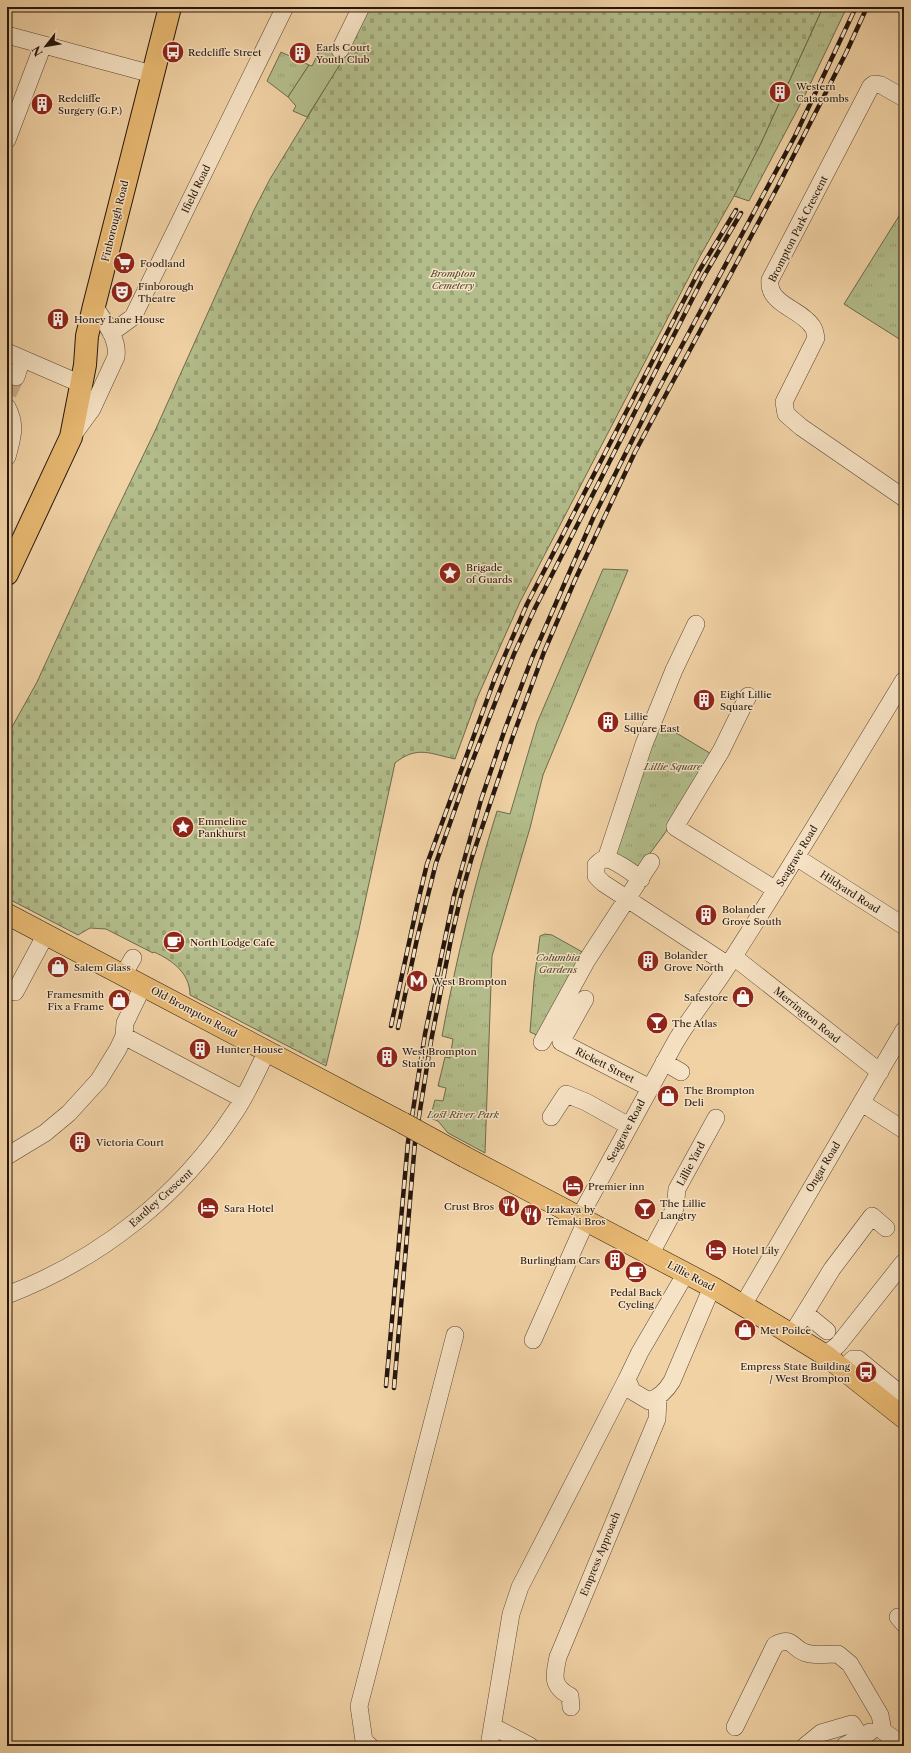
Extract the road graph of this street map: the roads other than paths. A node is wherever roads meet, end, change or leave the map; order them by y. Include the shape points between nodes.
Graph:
1 (170, 7) edge
2 (285, 7) edge
3 (361, 7) edge
4 (7, 35) edge
5 (43, 45) junction
6 (340, 50) dead end
7 (152, 74) junction
8 (904, 98) edge
9 (7, 140) edge
10 (94, 306) junction
11 (112, 333) junction
12 (14, 355) edge
13 (16, 377) tunnel mouth
14 (82, 384) junction
15 (7, 399) edge
16 (71, 437) junction
17 (7, 457) edge
18 (904, 498) edge
19 (7, 574) edge
20 (696, 624) dead end
21 (904, 680) edge
22 (748, 696) dead end
23 (796, 858) junction
24 (606, 859) junction
25 (652, 862) dead end
26 (642, 879) junction
27 (776, 890) junction
28 (627, 899) junction
29 (7, 914) edge
30 (904, 926) edge
31 (46, 934) junction
32 (731, 961) junction
33 (143, 986) junction
34 (15, 992) dead end
35 (585, 999) dead end
36 (904, 1030) edge
37 (124, 1036) junction
38 (542, 1042) dead end
39 (267, 1051) junction
40 (664, 1062) junction
41 (682, 1072) dead end
42 (880, 1072) junction
43 (650, 1088) junction
44 (243, 1099) junction
45 (868, 1107) junction
46 (551, 1117) dead end
47 (716, 1118) dead end
48 (629, 1126) junction
49 (904, 1129) edge
50 (7, 1156) edge
51 (465, 1157) joint
52 (583, 1220) junction
53 (886, 1228) dead end
54 (650, 1255) junction
55 (903, 1263) edge
56 (686, 1273) junction
57 (712, 1287) junction
58 (7, 1295) edge
59 (743, 1305) junction
60 (805, 1314) junction
61 (827, 1331) dead end
62 (792, 1334) junction
63 (455, 1335) dead end
64 (533, 1340) dead end
65 (825, 1356) junction
66 (843, 1369) junction
67 (627, 1378) junction
68 (904, 1397) edge
69 (658, 1398) junction
70 (904, 1418) edge
71 (571, 1707) dead end
72 (492, 1726) junction
73 (735, 1727) dead end
74 (883, 1731) junction
75 (860, 1736) junction
76 (370, 1746) edge
77 (489, 1746) edge
78 (530, 1746) edge
79 (805, 1746) edge
80 (844, 1746) edge
81 (904, 1746) edge

1 - 7 highway, Finborough Road
2 - 11 street, Ifield Road via 133,317
3 - 6 street
4 - 5 street
5 - 7 street
5 - 9 street
7 - 10 highway, Finborough Road
8 - 18 street, Brompton Park Crescent via 881,85 871,86 769,286 777,298 812,324 816,338 784,402 786,414
10 - 11 street
10 - 14 highway, Finborough Road via 87,336
11 - 16 street, Finborough Road via 117,350 116,357 92,409
12 - 13 street
12 - 14 street
14 - 16 highway, Finborough Road
15 - 17 street via 14,430
16 - 19 highway, Finborough Road
20 - 24 street via 644,744
21 - 23 street, Seagrave Road
22 - 27 street via 721,751 674,828
23 - 27 street, Seagrave Road
23 - 30 street, Hildyard Road
24 - 26 street
24 - 28 street via 596,864 596,876
25 - 26 street
26 - 28 street
27 - 32 street, Seagrave Road
28 - 32 street
28 - 38 street via 587,960
29 - 31 main road, Old Brompton Road
31 - 33 main road, Old Brompton Road via 128,967
31 - 34 street
32 - 40 street, Seagrave Road via 691,1015
32 - 42 street, Merrington Road
33 - 37 street via 125,1023
33 - 39 main road, Old Brompton Road
35 - 43 street, Rickett Street via 560,1042
36 - 42 street, Ongar Road
37 - 44 street
37 - 50 street via 108,1066 86,1096 45,1133
39 - 44 street, Eardley Crescent
39 - 51 main road, Old Brompton Road, bridge
40 - 41 street
40 - 43 street, Seagrave Road
42 - 45 street, Ongar Road
43 - 48 street, Seagrave Road
44 - 58 street, Eardley Crescent via 193,1169 138,1219 85,1257
45 - 49 street via 877,1121 886,1128
45 - 59 street, Ongar Road via 829,1157
46 - 48 street via 566,1094
47 - 54 street, Lillie Yard via 677,1189 675,1208
48 - 52 street, Seagrave Road
51 - 52 main road, Lillie Road
52 - 54 main road, Lillie Road
52 - 64 street, Seagrave Road
53 - 60 street via 872,1216 832,1269
54 - 56 main road, Lillie Road
55 - 65 street via 838,1345
56 - 57 main road, Lillie Road
56 - 67 street
57 - 59 main road, Lillie Road
57 - 69 street via 672,1381
59 - 62 main road, Lillie Road
60 - 61 street
60 - 62 street
62 - 65 main road, Lillie Road
63 - 76 street via 359,1706 364,1741
65 - 66 main road, Lillie Road
66 - 68 street via 853,1359 858,1358
66 - 70 main road, Lillie Road
67 - 69 street via 632,1391 649,1401
67 - 72 street via 520,1587 511,1614
69 - 71 street, Empress Approach via 657,1419 558,1656 555,1669 556,1684 562,1692 570,1696
72 - 77 street
72 - 78 street
73 - 74 street via 775,1645 783,1641 791,1642 804,1652 838,1654 850,1664 880,1715
74 - 75 street via 872,1731
74 - 81 street
75 - 79 street via 852,1724 821,1733
75 - 80 street

